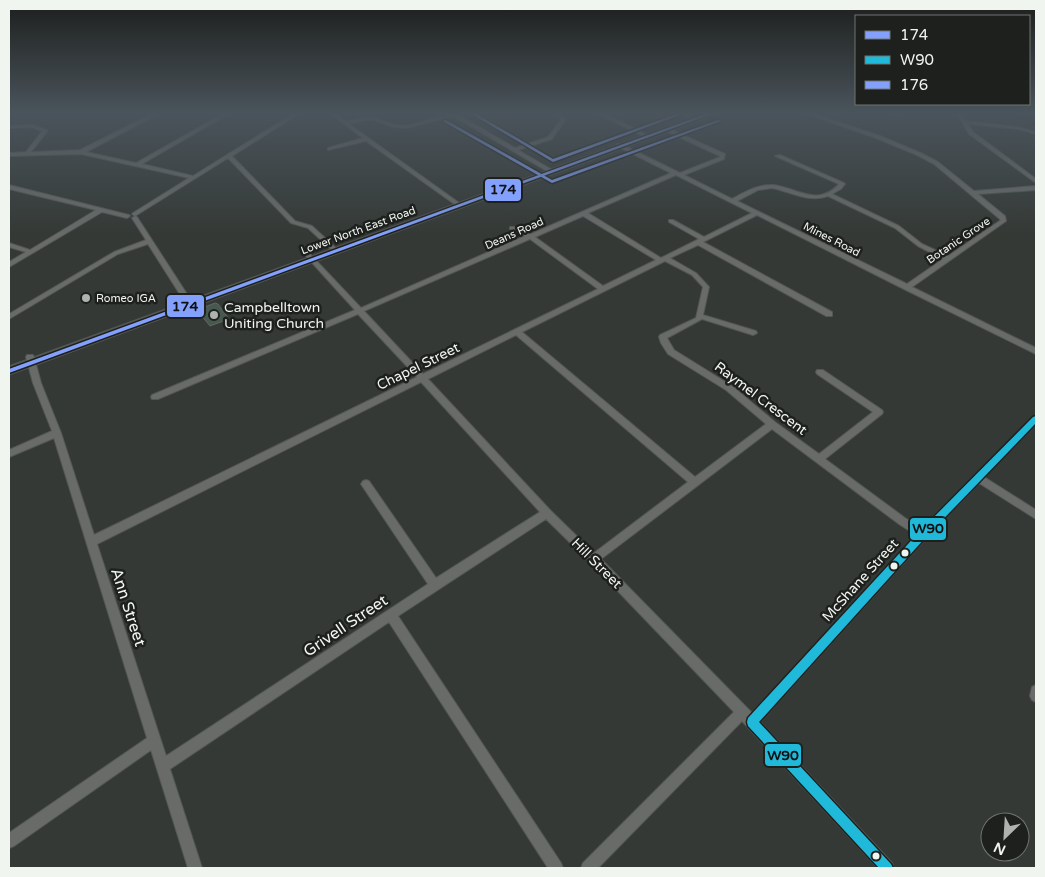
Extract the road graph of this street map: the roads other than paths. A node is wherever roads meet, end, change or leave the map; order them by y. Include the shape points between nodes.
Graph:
1 (56, 153) edge
2 (85, 153) edge
3 (157, 153) edge
4 (233, 153) edge
5 (386, 153) edge
6 (519, 153) edge
7 (601, 153) edge
8 (635, 153) edge
9 (719, 153) edge
10 (918, 153) edge
11 (998, 153) edge
12 (27, 154) joint
13 (9, 155) edge
14 (228, 156) junction
15 (778, 156) dead end
16 (136, 165) junction
17 (550, 171) junction
18 (678, 174) junction
19 (194, 178) junction
20 (1036, 181) edge
21 (9, 187) edge
22 (1036, 188) edge
23 (973, 193) junction
24 (828, 194) junction
25 (732, 201) junction
26 (457, 204) junction
27 (101, 210) junction
28 (757, 213) junction
29 (583, 214) junction
30 (127, 216) joint
31 (135, 216) junction
32 (671, 221) dead end
33 (512, 228) dead end
34 (530, 236) junction
35 (701, 240) junction
36 (150, 241) junction
37 (9, 245) edge
38 (334, 249) junction
39 (31, 252) junction
40 (310, 258) junction
41 (663, 259) junction
42 (948, 259) junction
43 (9, 265) edge
44 (906, 288) junction
45 (603, 289) junction
46 (188, 302) junction
47 (359, 311) junction
48 (829, 314) dead end
49 (699, 316) junction
50 (9, 317) edge
51 (517, 332) junction
52 (753, 333) dead end
53 (1036, 351) edge
54 (31, 360) junction
55 (9, 364) edge
56 (9, 371) edge
57 (820, 372) dead end
58 (423, 378) junction
59 (155, 397) dead end
60 (1036, 418) edge
61 (772, 424) junction
62 (57, 433) junction
63 (9, 454) edge
64 (819, 459) junction
65 (978, 478) junction
66 (694, 482) junction
67 (366, 484) dead end
68 (547, 513) junction
69 (1036, 515) edge
70 (923, 534) junction
71 (91, 542) junction
72 (594, 559) junction
73 (435, 585) junction
74 (390, 614) junction
75 (1036, 691) edge
76 (1036, 696) edge
77 (742, 712) junction
78 (752, 722) junction
79 (155, 740) junction
80 (163, 766) junction
81 (9, 840) edge
82 (195, 868) edge
83 (556, 868) edge
84 (588, 868) edge
85 (887, 868) edge

1 - 12 street
2 - 16 street
3 - 16 street
4 - 14 street
5 - 26 street
6 - 17 street
7 - 17 main road, Lower North East Road
8 - 18 street, Mines Road
9 - 18 street, Deans Road via 724,155
10 - 23 street, Botanic Grove
11 - 20 street
12 - 13 street
14 - 19 street
14 - 38 street via 293,222 310,227
15 - 24 street via 842,184
16 - 19 street
17 - 26 main road, Lower North East Road
18 - 25 street, Mines Road
18 - 29 street, Deans Road
19 - 31 street
21 - 27 street
22 - 23 street
23 - 42 street, Botanic Grove via 1004,220
24 - 25 street via 812,199 765,186
24 - 42 street via 897,227 920,245
25 - 28 street, Mines Road
26 - 38 main road, Lower North East Road
27 - 30 street
27 - 39 street
28 - 35 street, Chapel Street
28 - 44 street, Mines Road
29 - 34 street, Deans Road
29 - 41 street
30 - 31 street
31 - 36 street
32 - 35 street
33 - 34 street
34 - 45 street
34 - 47 street, Deans Road
35 - 41 street, Chapel Street
35 - 48 street
36 - 46 street
36 - 50 street via 116,253
37 - 39 street
38 - 40 main road, Lower North East Road
39 - 43 street
40 - 46 main road, Lower North East Road
40 - 47 street, Hill Street
41 - 45 street, Chapel Street
41 - 49 street via 694,274 706,287
42 - 44 street, Botanic Grove
44 - 53 street, Mines Road
45 - 51 street, Chapel Street
46 - 54 main road, Lower North East Road
47 - 58 street, Hill Street
47 - 59 street, Deans Road
49 - 52 street
49 - 61 street, Raymel Crescent via 699,319 663,338 671,352 729,388
51 - 58 street, Chapel Street
51 - 66 street
54 - 55 main road, Lower North East Road
54 - 56 main road, Lower North East Road
54 - 62 street, Ann Street
57 - 64 street via 879,412
58 - 68 street, Hill Street
58 - 71 street, Chapel Street
60 - 65 street, McShane Street
61 - 64 street, Raymel Crescent
61 - 66 street
62 - 63 street
62 - 71 street, Ann Street
64 - 70 street, Raymel Crescent
65 - 69 street
65 - 70 street, McShane Street
66 - 72 street
67 - 73 street
68 - 72 street, Hill Street
68 - 73 street, Grivell Street
70 - 78 street, McShane Street
71 - 79 street, Ann Street
72 - 77 street, Hill Street
73 - 74 street, Grivell Street
74 - 80 street, Grivell Street
74 - 83 street
75 - 76 street
77 - 78 street, Hill Street
77 - 84 street
78 - 85 street, Hill Street
79 - 80 street, Ann Street
79 - 81 street
80 - 82 street, Ann Street

